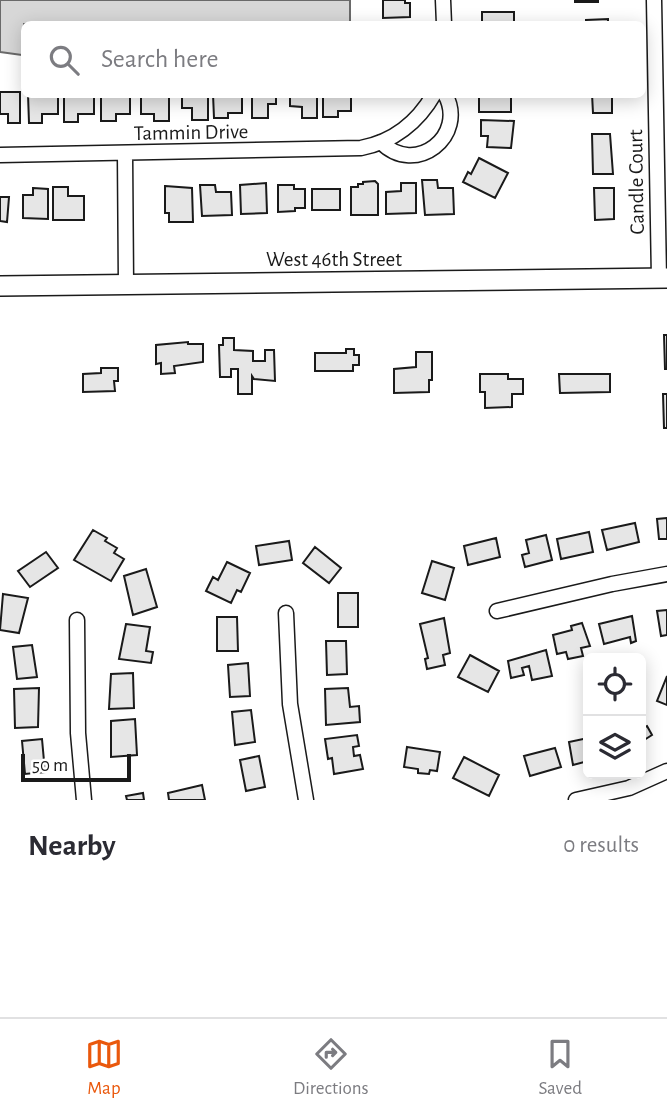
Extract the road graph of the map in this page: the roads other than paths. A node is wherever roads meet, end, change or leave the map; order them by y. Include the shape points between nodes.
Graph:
1 (443, 0) edge
2 (654, 0) edge
3 (444, 21) edge
4 (431, 98) edge
5 (447, 98) edge
6 (381, 142) junction
7 (125, 154) junction
8 (0, 155) edge
9 (663, 278) edge
10 (127, 284) junction
11 (0, 286) edge
12 (667, 575) edge
13 (497, 611) dead end
14 (286, 613) dead end
15 (77, 620) dead end
16 (667, 771) edge
17 (84, 800) edge
18 (306, 800) edge
19 (576, 800) edge

1 - 3 street
2 - 9 street, Candle Court
4 - 6 street via 420,115
5 - 6 street via 449,126 431,149 405,155
6 - 7 street, Tammin Drive via 345,150
7 - 8 street, Tammin Drive
7 - 10 street
9 - 10 street, West 46th Street
10 - 11 street, West 46th Street
12 - 13 street
14 - 18 street via 290,704
15 - 17 street
16 - 19 street via 629,788

